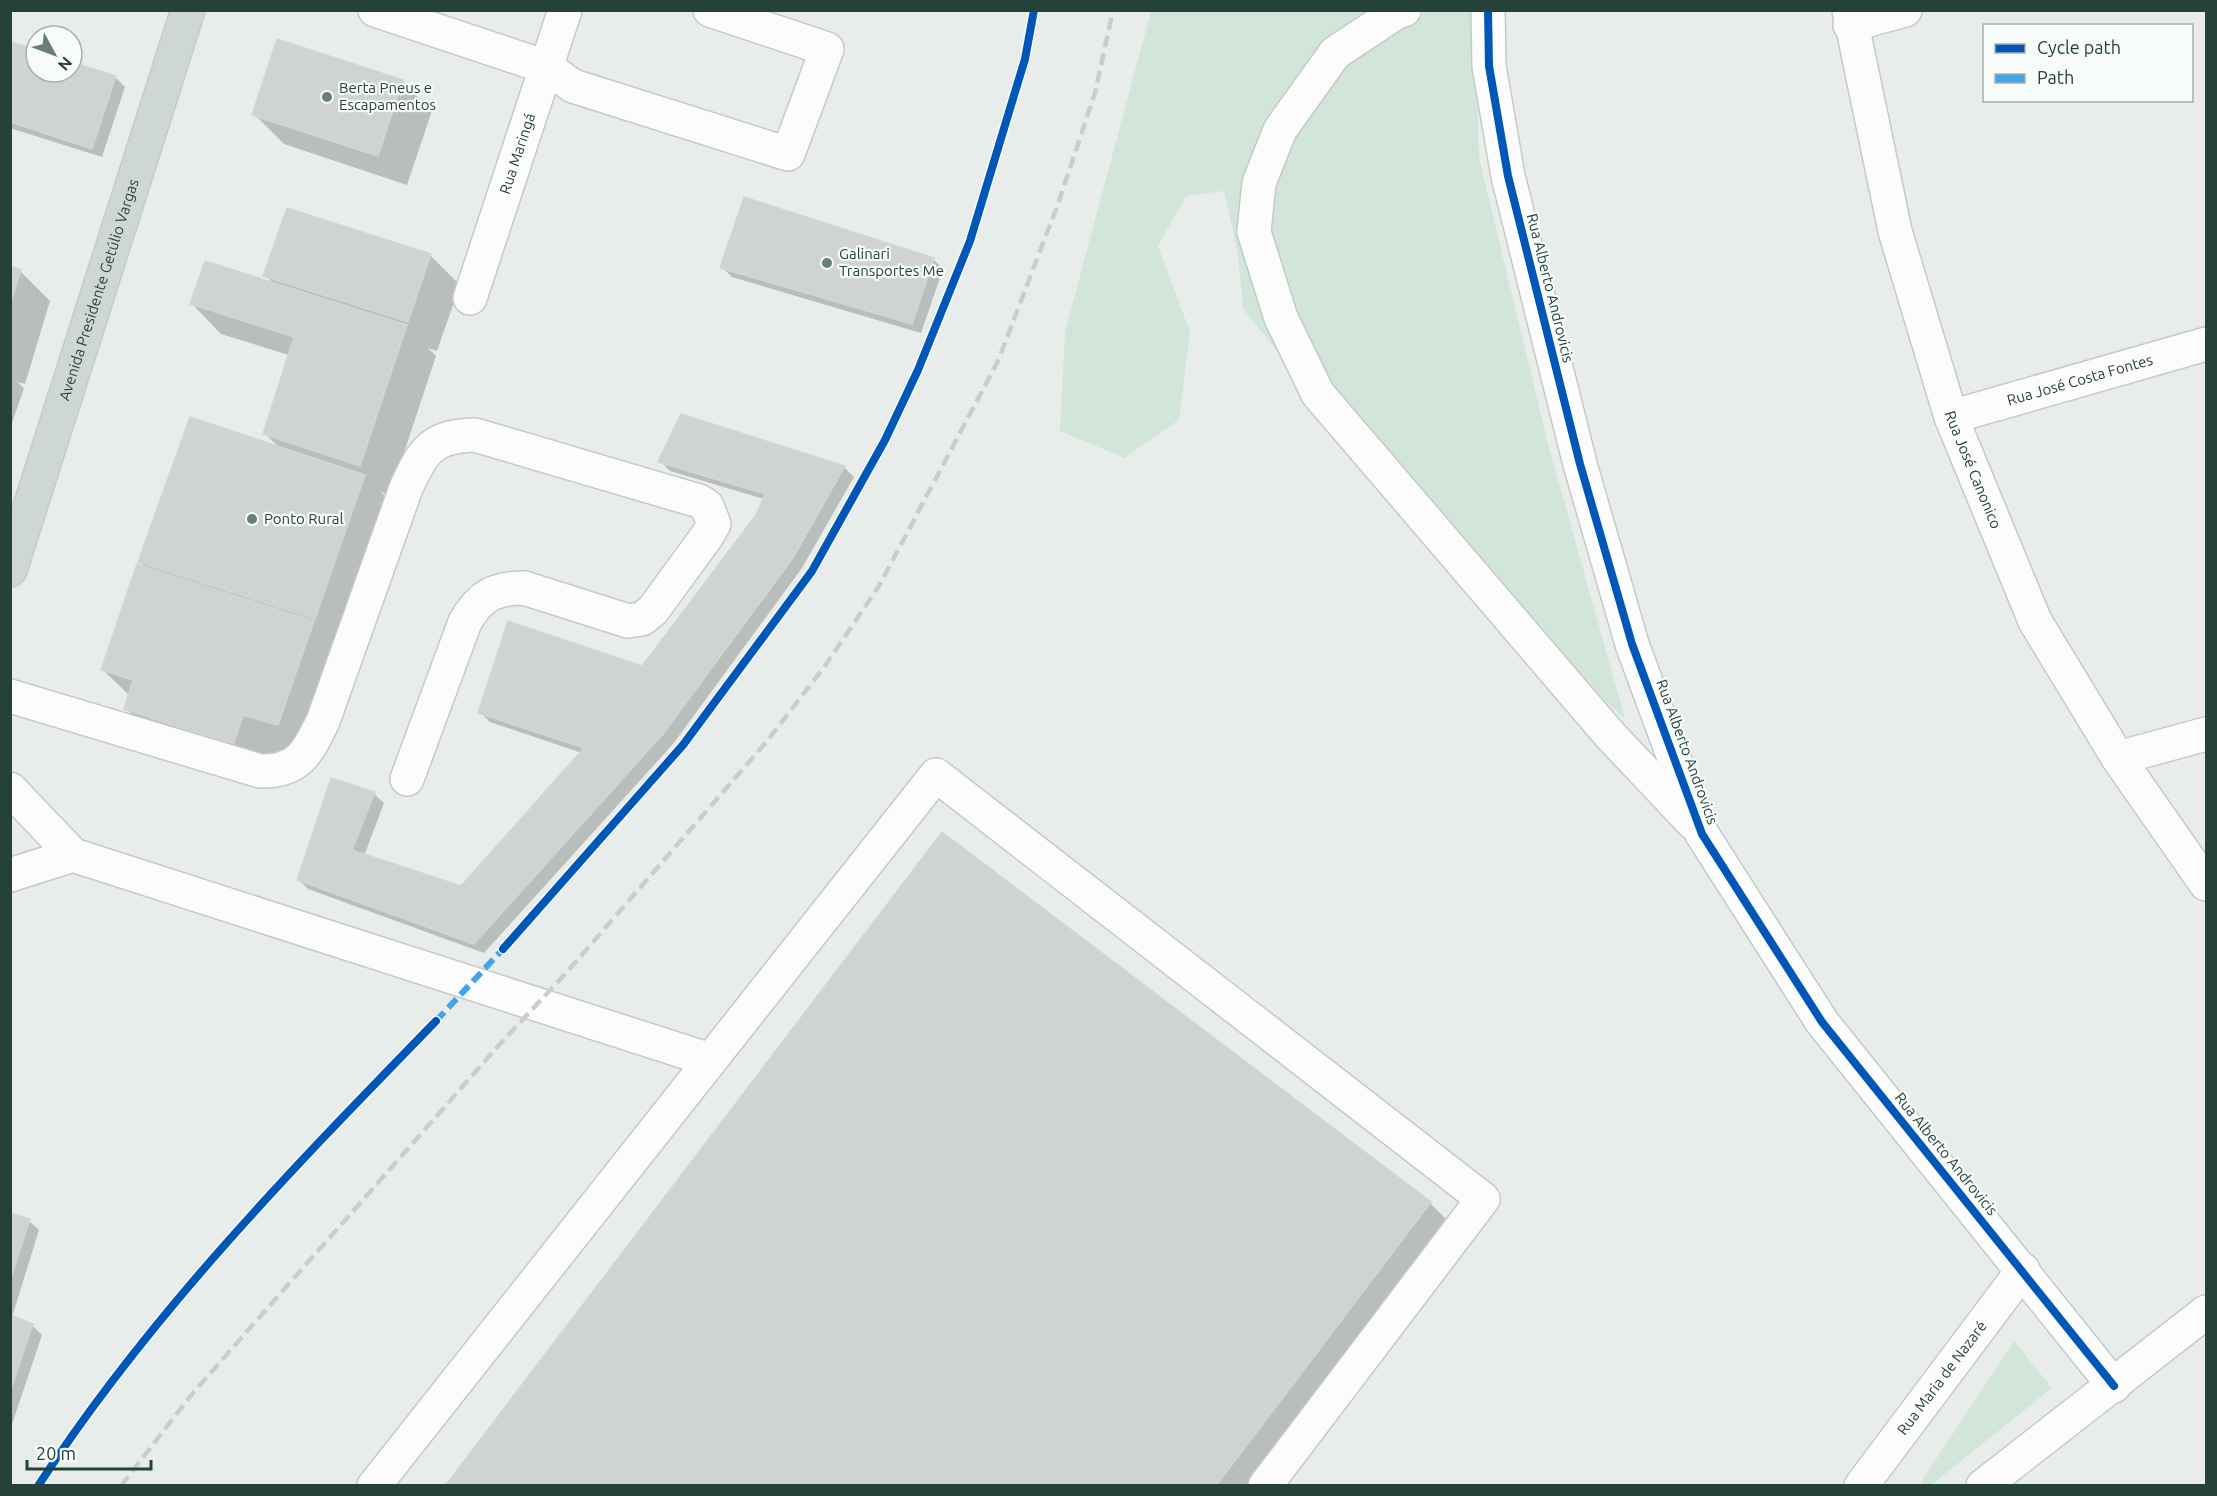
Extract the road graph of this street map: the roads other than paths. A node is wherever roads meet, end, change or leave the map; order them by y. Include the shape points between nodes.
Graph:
1 (188, 10) edge
2 (375, 10) edge
3 (565, 10) edge
4 (710, 10) edge
5 (1404, 10) edge
6 (1488, 10) edge
7 (1905, 10) edge
8 (1850, 18) edge
9 (546, 67) junction
10 (470, 298) dead end
11 (2206, 344) edge
12 (1951, 417) junction
13 (10, 570) edge
14 (10, 696) edge
15 (2206, 734) edge
16 (2118, 758) junction
17 (407, 779) dead end
18 (10, 789) edge
19 (1702, 834) junction
20 (73, 855) junction
21 (10, 875) edge
22 (2206, 884) edge
23 (710, 1060) junction
24 (2023, 1270) junction
25 (2206, 1312) edge
26 (2114, 1386) junction
27 (374, 1485) edge
28 (1265, 1485) edge
29 (1862, 1485) edge
30 (1983, 1485) edge

1 - 13 main road, Avenida Presidente Getúlio Vargas
2 - 9 street
3 - 9 street, Rua Maringá
4 - 9 street via 827,50 788,154 573,86
5 - 19 street, Rua Alberto Androvicis via 1335,53 1280,130 1259,183 1254,232 1281,318 1318,394 1610,735
6 - 19 street, Rua Alberto Androvicis via 1489,66 1508,176 1580,464 1632,644
7 - 8 street
8 - 12 street, Rua José Canonico via 1895,231
9 - 10 street, Rua Maringá
11 - 12 street, Rua José Costa Fontes
12 - 16 street, Rua José Canonico via 2034,621
14 - 17 street via 260,771 279,771 296,763 315,738 410,480 430,448 450,436 475,435 707,506 714,524 642,620 628,621 524,588 506,588 475,605 465,622
15 - 16 street
16 - 22 street, Rua José Canonico
18 - 20 street
19 - 24 street, Rua Alberto Androvicis via 1822,1022
20 - 21 street
20 - 23 street
23 - 27 street
23 - 28 street via 936,775 1483,1199
24 - 26 street, Rua Alberto Androvicis
24 - 29 street, Rua Maria de Nazaré
25 - 26 street
26 - 30 street

